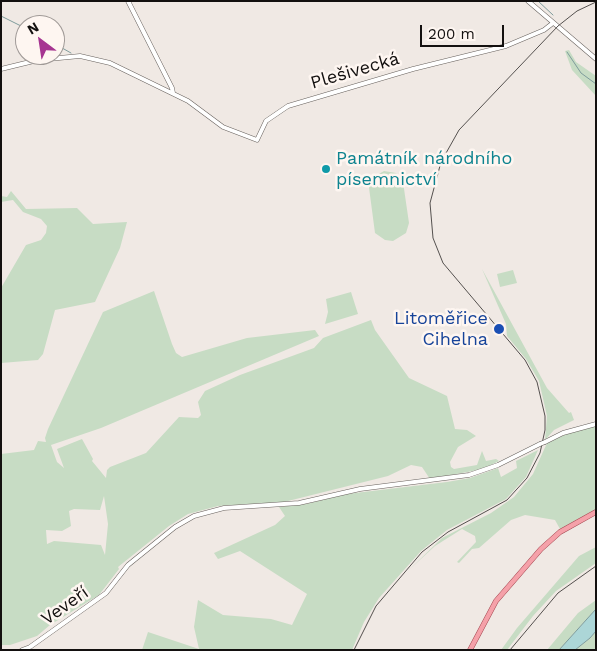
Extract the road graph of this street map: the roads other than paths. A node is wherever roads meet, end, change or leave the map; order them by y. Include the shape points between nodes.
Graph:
1 (128, 1) edge
2 (528, 1) edge
3 (553, 23) junction
4 (596, 59) edge
5 (1, 69) edge
6 (172, 93) junction
7 (596, 424) edge
8 (596, 512) edge
9 (24, 649) edge
10 (470, 650) edge

1 - 6 street
2 - 3 street
3 - 4 street
3 - 6 street, Plešivecká via 506,46 361,83 279,110 266,120 257,140 223,128
5 - 6 street via 38,60 80,56 110,63
7 - 9 street, Veveří, bridge via 563,433 498,465 463,476 360,489 299,503 224,508 184,520 128,565 106,593
8 - 10 main road via 560,532 541,549 496,601

